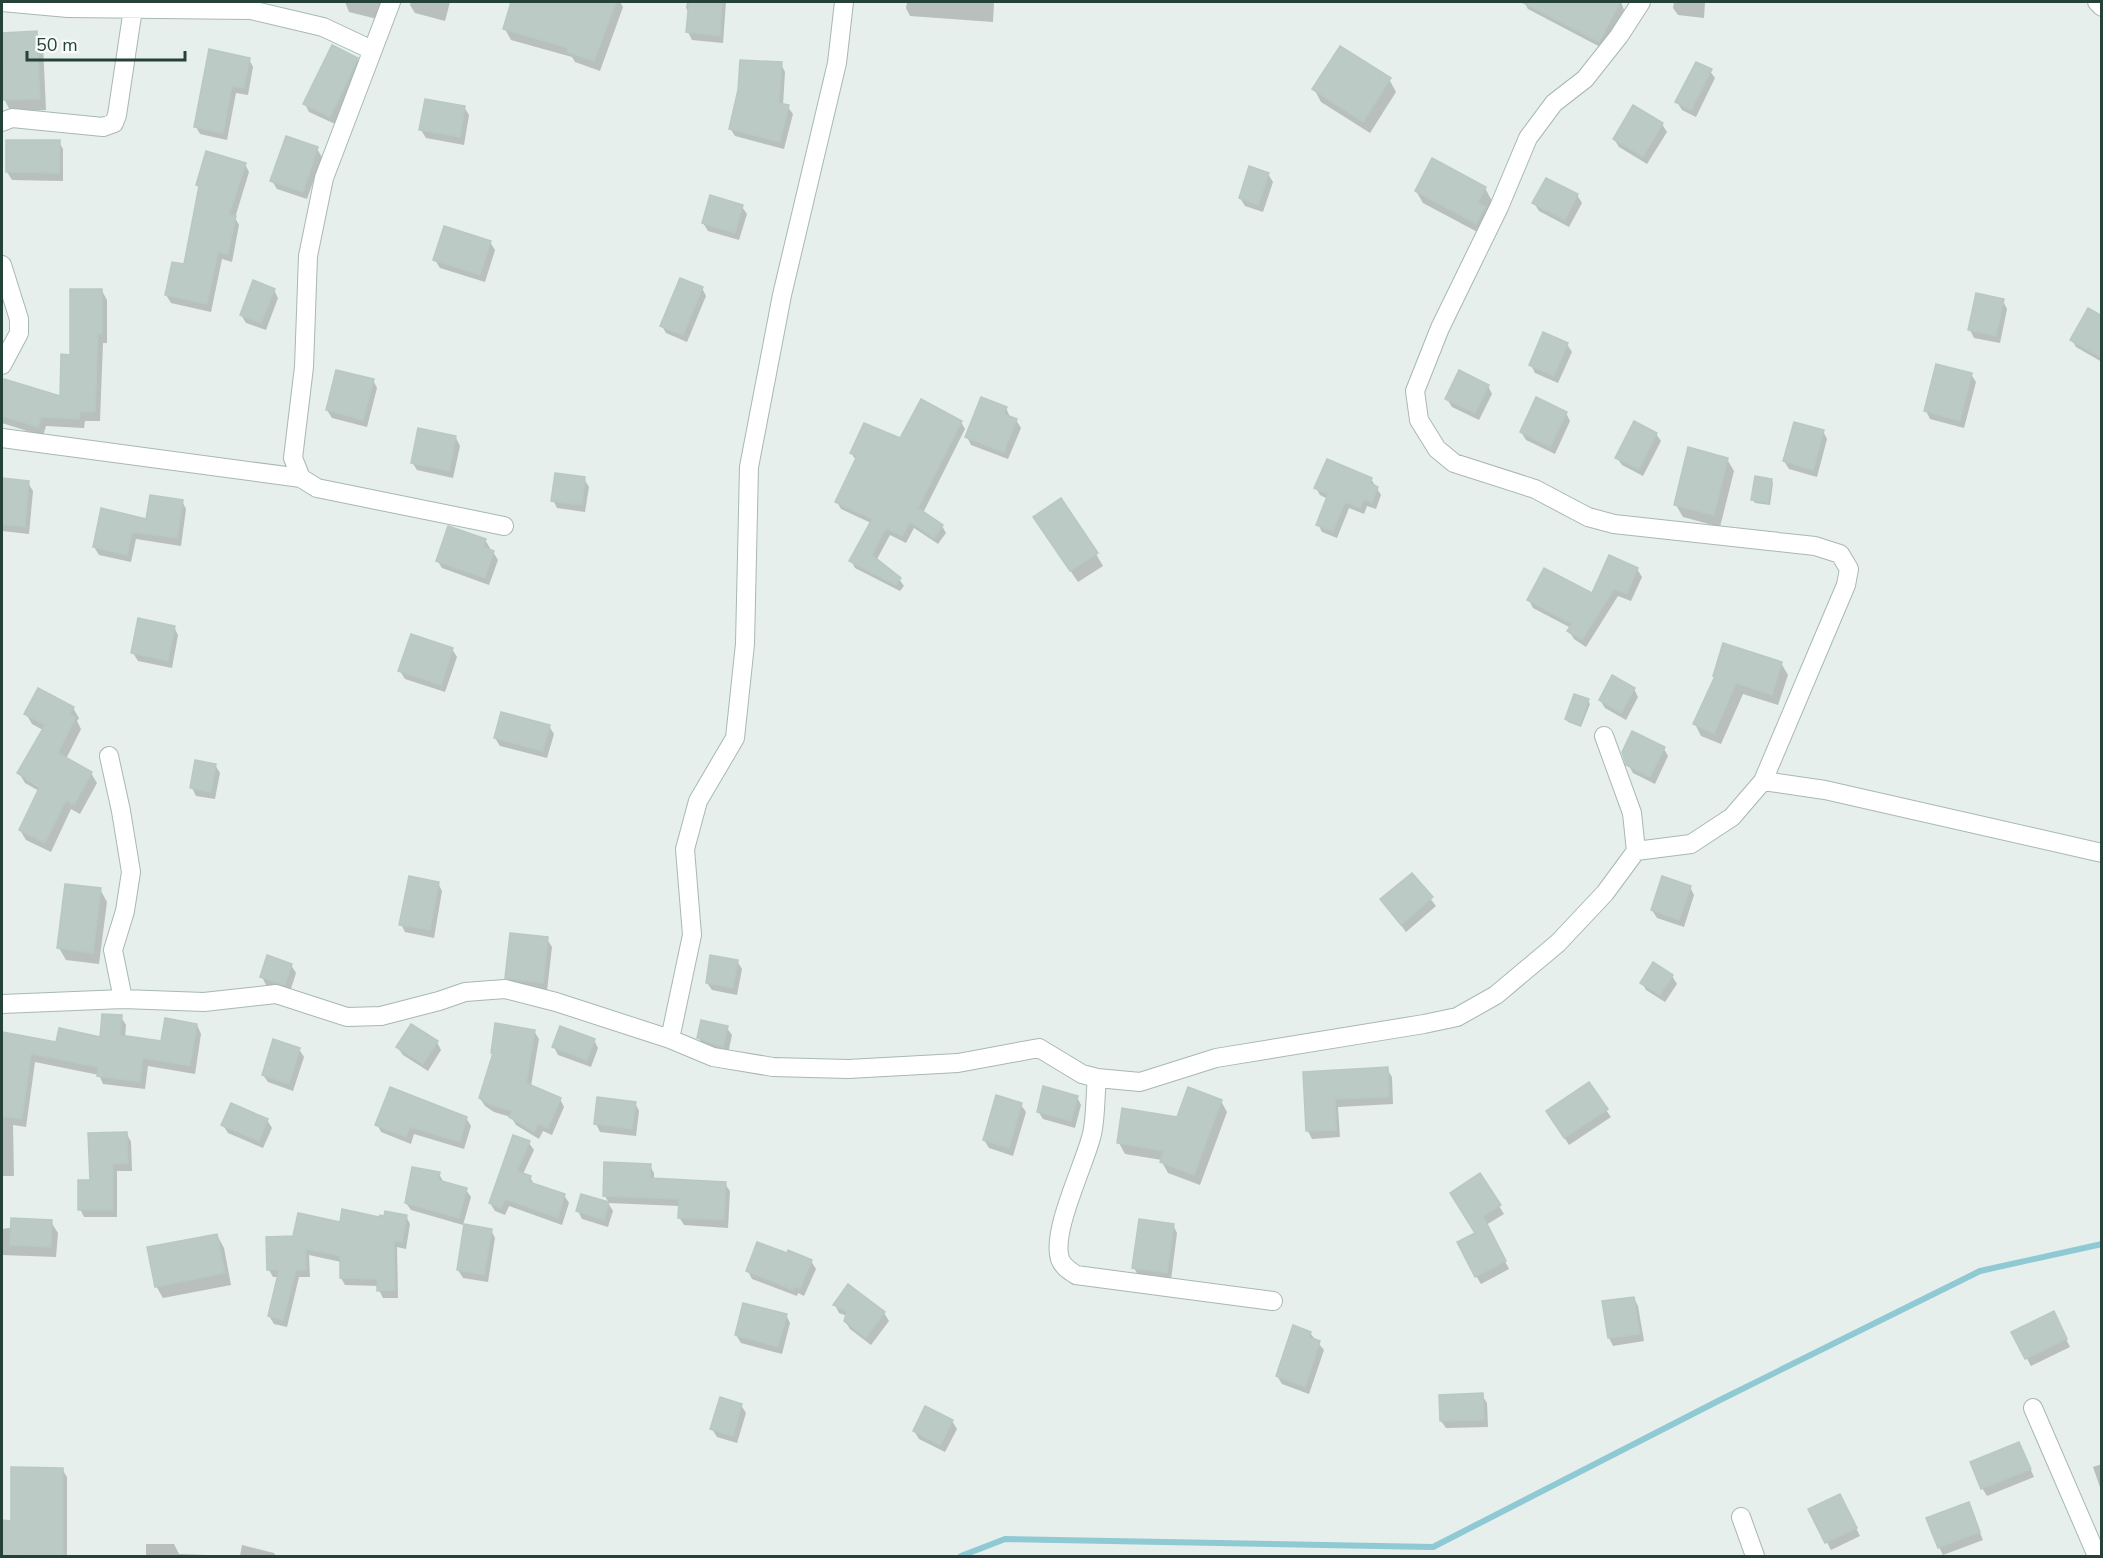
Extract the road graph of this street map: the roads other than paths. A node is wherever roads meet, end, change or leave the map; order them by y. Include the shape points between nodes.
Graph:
1 (2, 2) edge
2 (391, 2) edge
3 (844, 2) edge
4 (1641, 2) edge
5 (2097, 2) edge
6 (134, 5) edge
7 (2102, 7) edge
8 (372, 50) junction
9 (2, 122) edge
10 (2, 266) edge
11 (2, 365) edge
12 (2, 438) edge
13 (301, 478) junction
14 (504, 526) dead end
15 (1604, 736) dead end
16 (109, 756) dead end
17 (1763, 781) junction
18 (1636, 851) junction
19 (2102, 853) edge
20 (123, 999) junction
21 (2, 1004) edge
22 (670, 1039) junction
23 (1097, 1078) junction
24 (1273, 1301) dead end
25 (2033, 1408) dead end
26 (1741, 1517) dead end
27 (1755, 1557) edge
28 (2097, 1557) edge

1 - 6 street via 68,8
2 - 8 street
3 - 22 street via 837,63 782,295 749,467 745,644 735,738 698,801 685,849 692,935
4 - 17 street via 1585,79 1554,103 1528,138 1415,391 1419,420 1437,450 1454,463 1535,489 1588,517 1626,525 1815,546 1840,554 1850,569 1846,585
5 - 7 street
6 - 8 street via 251,10 323,27
6 - 9 street via 114,123 103,127 12,118
8 - 13 street via 324,178 308,256 304,367 293,458
10 - 11 street via 19,319 19,333
12 - 13 street
13 - 14 street via 317,488
15 - 18 street via 1632,813
16 - 20 street via 131,872 113,950
17 - 18 street via 1732,818 1691,844
17 - 19 street via 1825,790
18 - 23 street via 1605,893 1558,944 1496,994 1457,1017 1216,1058 1140,1082
20 - 21 street
20 - 22 street via 204,1002 276,994 347,1017 381,1016 465,992 505,989
22 - 23 street via 713,1057 773,1067 848,1069 958,1063 1039,1048 1082,1074
23 - 24 street via 1093,1132 1060,1238 1059,1257 1064,1266 1076,1275
25 - 28 street
26 - 27 street

